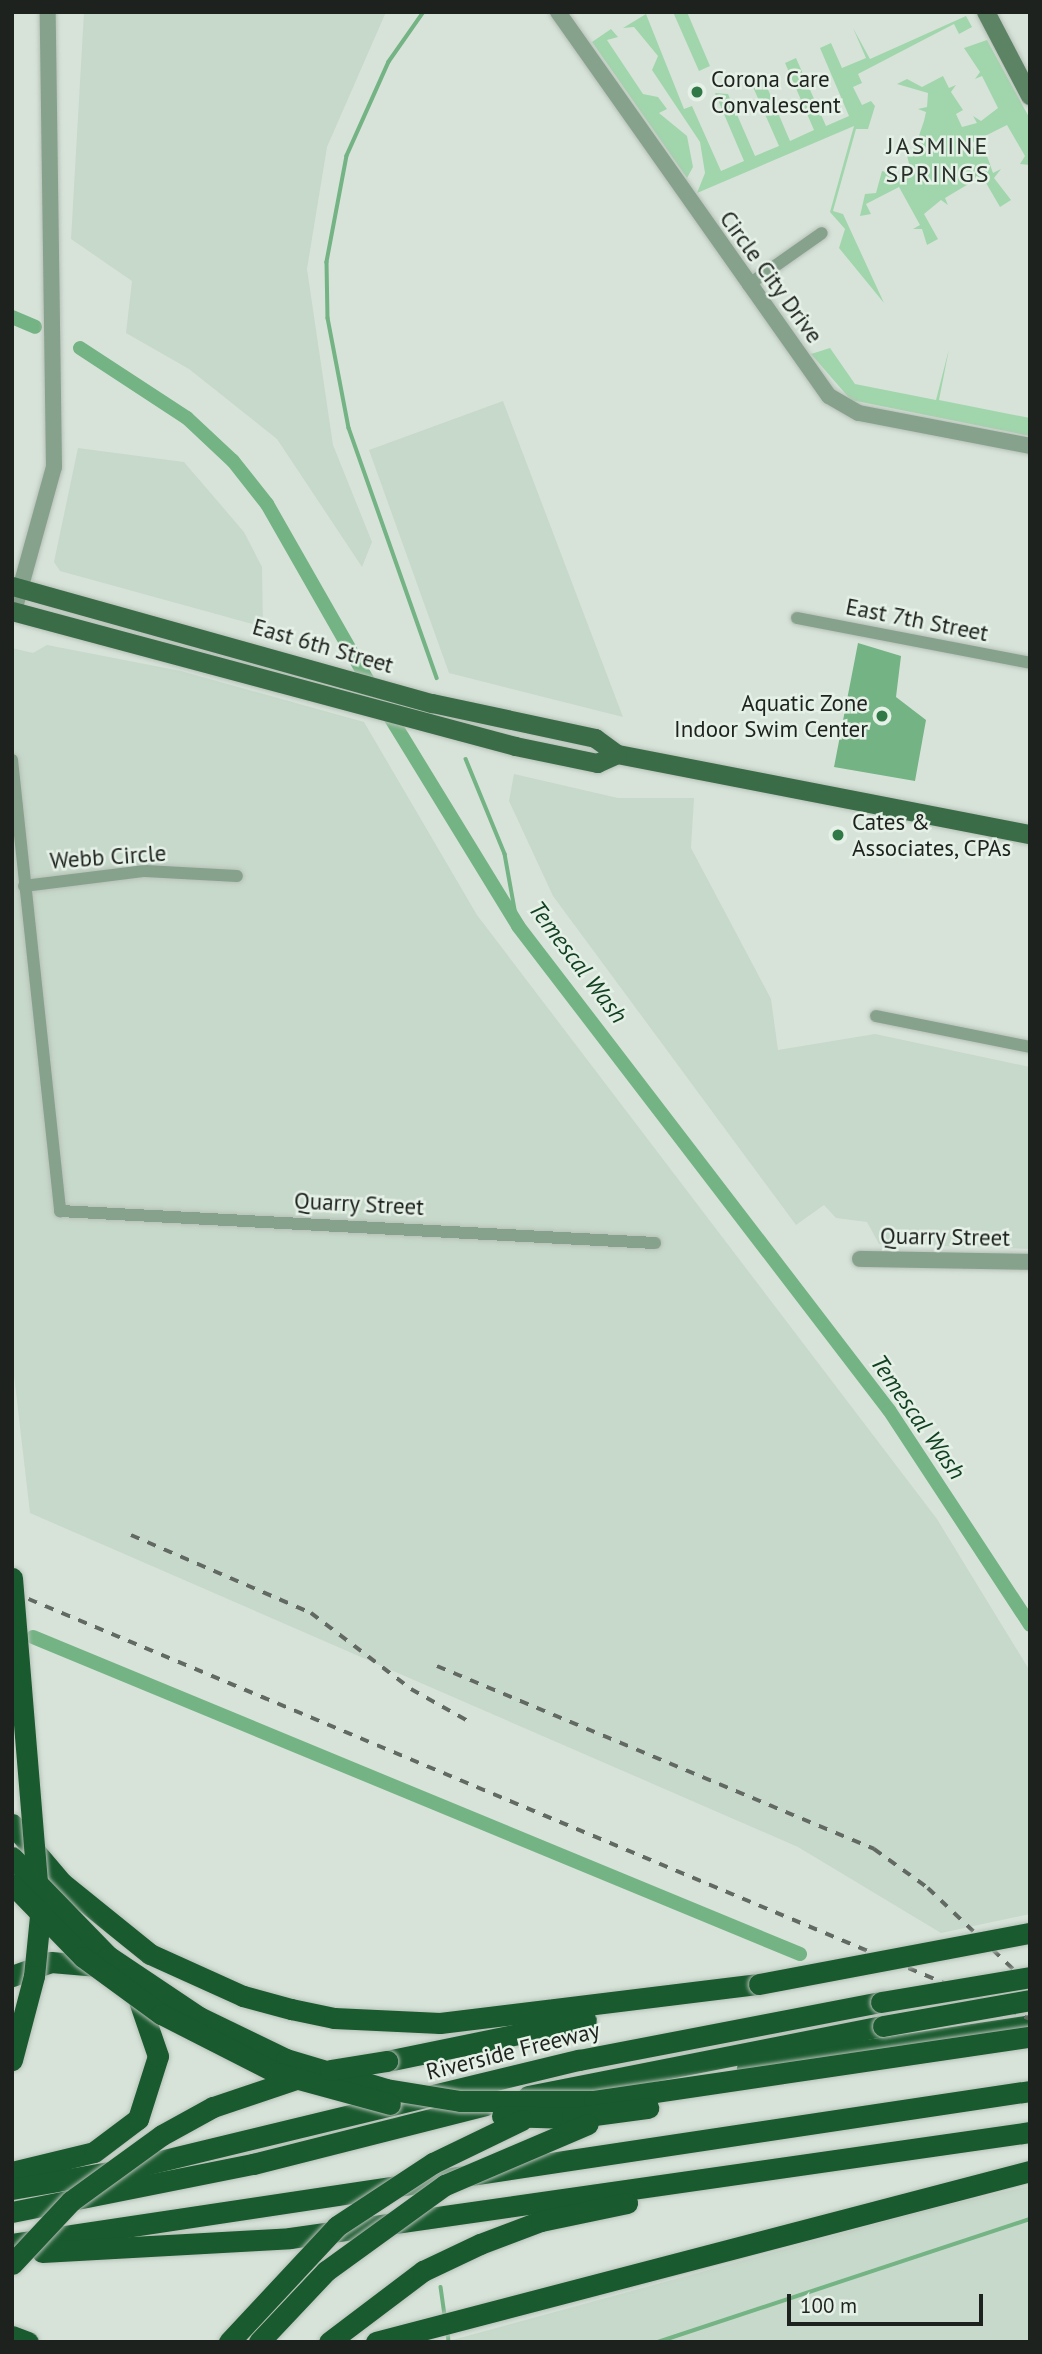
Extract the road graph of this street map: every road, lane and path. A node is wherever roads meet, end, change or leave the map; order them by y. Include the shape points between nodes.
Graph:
1 (48, 12) edge
2 (558, 12) edge
3 (986, 12) edge
4 (1030, 96) edge
5 (822, 233) dead end
6 (748, 285) junction
7 (1030, 446) edge
8 (17, 587) edge
9 (13, 614) edge
10 (797, 618) dead end
11 (1030, 663) edge
12 (617, 754) junction
13 (12, 760) edge
14 (1030, 834) edge
15 (237, 876) dead end
16 (24, 886) junction
17 (876, 1016) dead end
18 (1030, 1047) edge
19 (655, 1243) dead end
20 (860, 1259) dead end
21 (1030, 1262) edge
22 (12, 1578) edge
23 (12, 1824) edge
24 (12, 1857) edge
25 (12, 1884) edge
26 (1030, 1933) edge
27 (12, 1976) edge
28 (1030, 1977) edge
29 (759, 1984) junction
30 (1030, 2000) edge
31 (1030, 2025) edge
32 (1030, 2037) edge
33 (1030, 2048) edge
34 (869, 2059) junction
35 (12, 2060) edge
36 (1030, 2091) edge
37 (1030, 2132) edge
38 (890, 2153) junction
39 (1030, 2171) edge
40 (12, 2172) edge
41 (12, 2189) edge
42 (12, 2212) edge
43 (12, 2244) edge
44 (12, 2250) edge
45 (12, 2264) edge
46 (12, 2336) edge
47 (28, 2342) edge
48 (229, 2342) edge
49 (259, 2342) edge
50 (329, 2342) edge
51 (376, 2342) edge

1 - 8 street via 55,428 49,491
2 - 6 street, Circle City Drive
3 - 4 main road
5 - 6 street
6 - 7 street, Circle City Drive via 842,407
8 - 9 street
8 - 12 main road, East 6th Street via 424,701 595,738
9 - 12 main road, East 6th Street via 437,726 597,763
10 - 11 street, East 7th Street
12 - 14 main road, East 6th Street
13 - 16 street
15 - 16 street, Webb Circle via 145,871
16 - 19 street, Quarry Street via 60,1211
17 - 18 street
20 - 21 street, Quarry Street
22 - 35 highway, bridge via 40,1916 34,1976
23 - 29 highway via 62,1883 150,1954 232,1992 290,2009 334,2018 440,2023
24 - 32 highway, bridge via 108,1956 199,2017 286,2059 386,2089 460,2101 594,2101
25 - 33 highway, bridge via 83,1957 171,2020 277,2073 390,2104 572,2118
26 - 29 highway, bridge
27 - 40 highway via 68,1961 113,1973 146,2008 158,2056 146,2105 120,2138 94,2152
28 - 41 highway, Riverside Freeway, bridge via 579,2060 153,2163
29 - 45 highway, bridge via 265,2088 162,2135 71,2201
30 - 42 highway, bridge via 470,2108 253,2164
31 - 34 highway
33 - 34 highway
34 - 48 highway, bridge via 628,2088 556,2106 480,2137 378,2196 313,2248
34 - 49 highway, bridge via 648,2104 588,2124 435,2192 326,2271
36 - 43 highway
37 - 38 highway
38 - 44 highway via 290,2238
38 - 50 highway via 541,2221 423,2271
39 - 51 highway
46 - 47 highway

